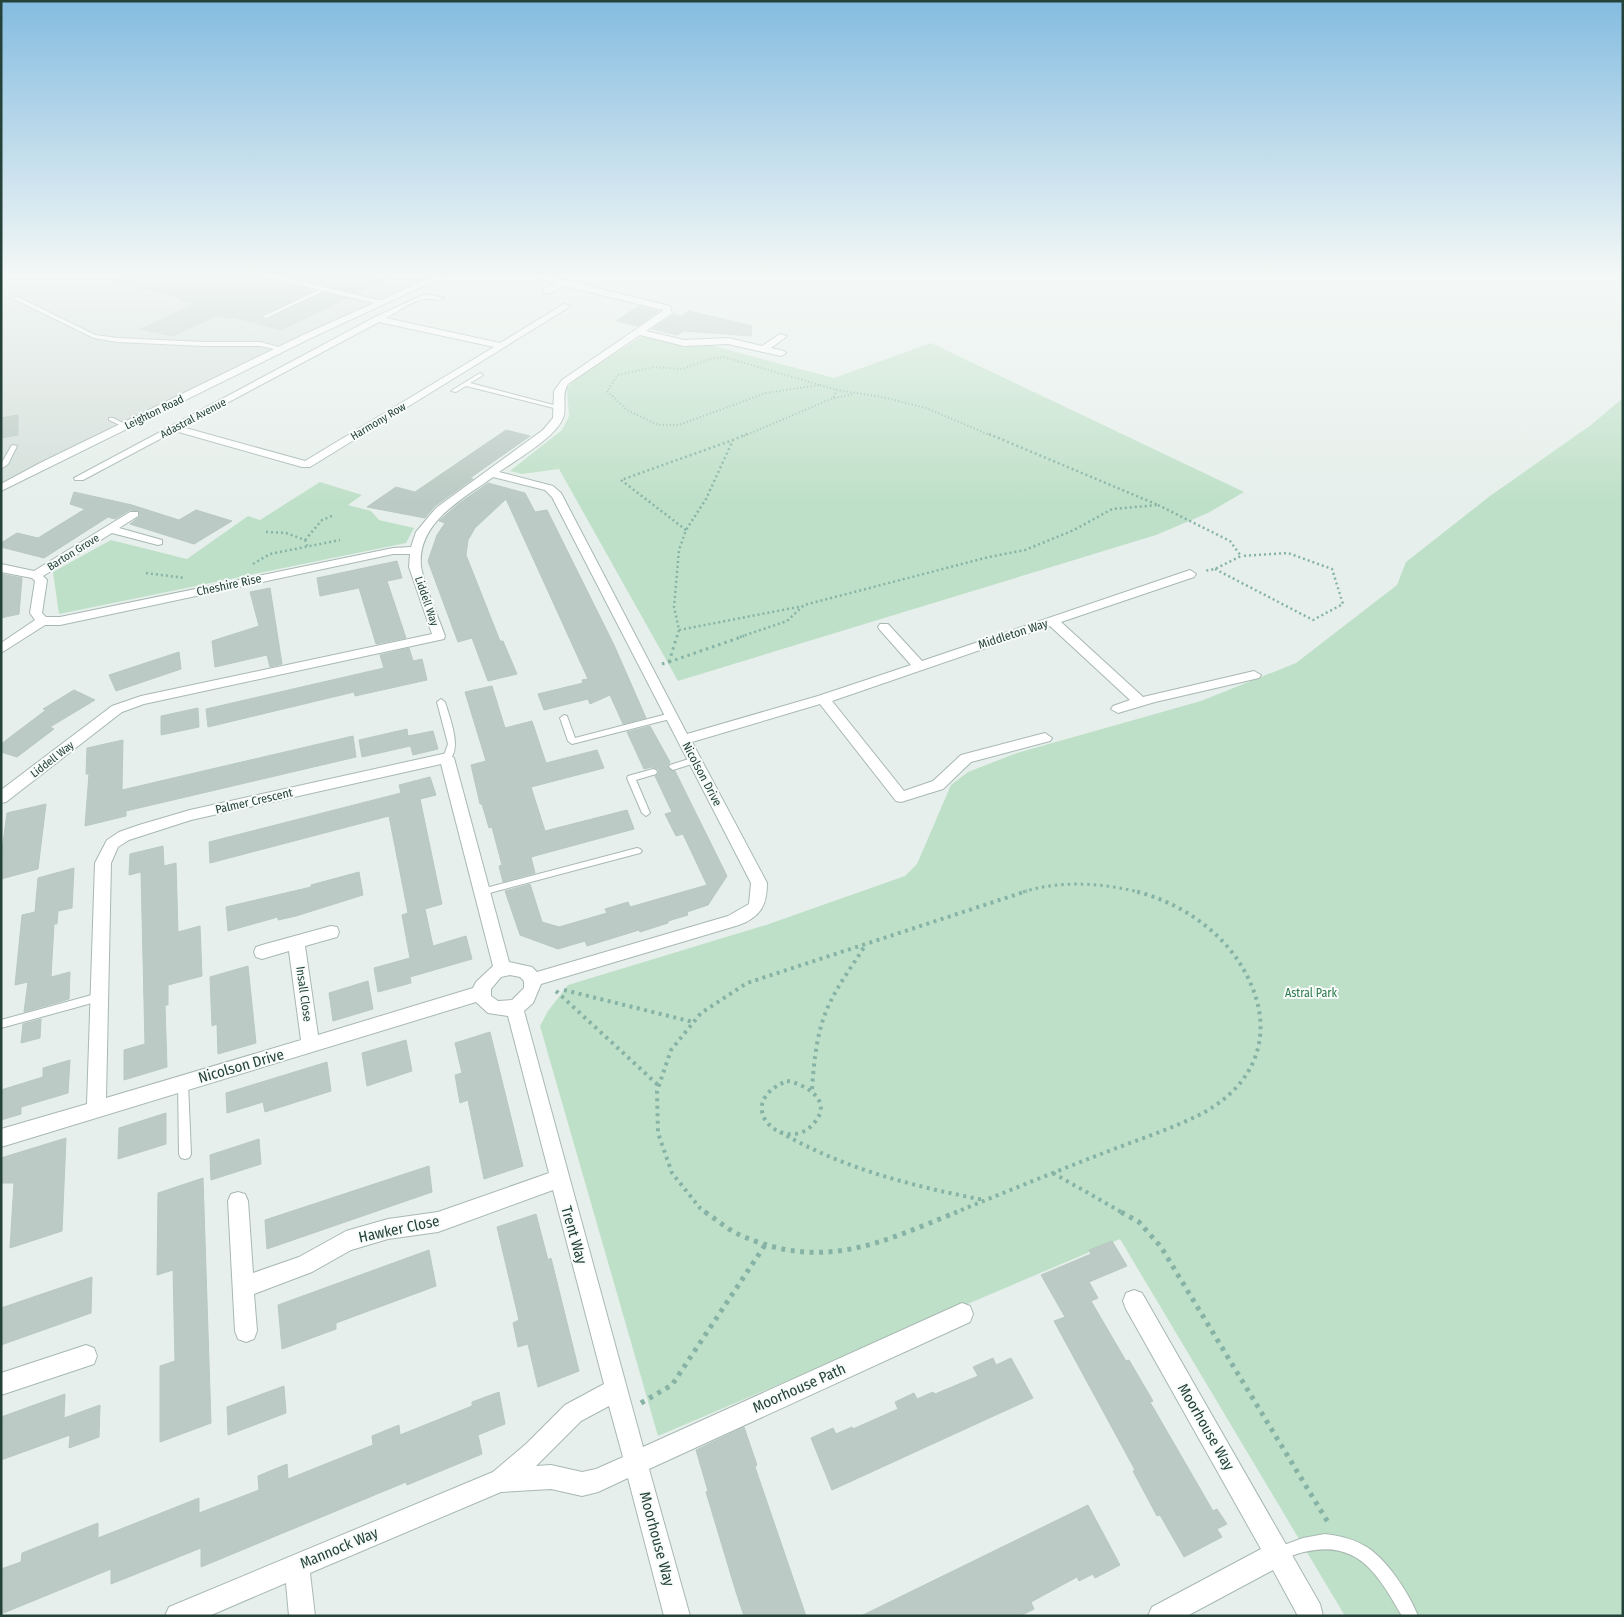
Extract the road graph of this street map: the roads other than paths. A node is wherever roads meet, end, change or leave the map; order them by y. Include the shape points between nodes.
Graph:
1 (280, 350) edge
2 (317, 350) edge
3 (496, 350) edge
4 (612, 350) edge
5 (770, 350) edge
6 (781, 353) dead end
7 (480, 375) dead end
8 (466, 384) junction
9 (454, 391) dead end
10 (558, 407) junction
11 (111, 419) dead end
12 (126, 426) junction
13 (174, 428) junction
14 (14, 446) dead end
15 (1, 467) edge
16 (491, 473) junction
17 (80, 478) dead end
18 (1, 488) edge
19 (134, 514) dead end
20 (110, 530) junction
21 (158, 542) dead end
22 (416, 550) junction
23 (1, 568) edge
24 (1190, 574) road end
25 (36, 575) junction
26 (42, 621) junction
27 (1052, 621) junction
28 (884, 627) dead end
29 (1, 649) edge
30 (919, 666) junction
31 (1254, 675) dead end
32 (823, 698) junction
33 (1139, 701) junction
34 (442, 702) dead end
35 (1118, 709) dead end
36 (671, 716) junction
37 (564, 718) dead end
38 (1045, 738) dead end
39 (684, 740) junction
40 (446, 758) junction
41 (695, 760) junction
42 (673, 767) dead end
43 (653, 772) dead end
44 (1, 798) edge
45 (646, 813) dead end
46 (637, 850) dead end
47 (482, 892) junction
48 (332, 932) dead end
49 (296, 942) junction
50 (262, 952) dead end
51 (502, 969) junction
52 (534, 983) junction
53 (481, 993) junction
54 (99, 997) junction
55 (514, 1007) junction
56 (1, 1024) edge
57 (311, 1045) junction
58 (183, 1083) junction
59 (96, 1108) junction
60 (1, 1138) edge
61 (185, 1154) dead end
62 (558, 1179) junction
63 (238, 1200) dead end
64 (244, 1287) junction
65 (1134, 1301) dead end
66 (962, 1314) dead end
67 (246, 1331) dead end
68 (86, 1356) dead end
69 (1, 1384) edge
70 (617, 1389) junction
71 (636, 1462) junction
72 (501, 1480) junction
73 (1277, 1554) junction
74 (297, 1566) junction
75 (1311, 1613) dead end
76 (178, 1616) edge
77 (302, 1616) edge
78 (677, 1616) edge
79 (1161, 1616) edge
80 (1411, 1616) edge

1 - 12 street, Leighton Road
2 - 13 street, Adastral Avenue
3 - 13 street, Harmony Row via 306,465
4 - 10 street, Liddell Way via 565,382 559,391
5 - 6 street
7 - 8 lane
8 - 9 lane
8 - 10 lane
10 - 16 street, Liddell Way via 558,418 547,432
11 - 12 lane
12 - 18 street, Leighton Road
13 - 17 street, Adastral Avenue
14 - 15 lane
16 - 22 street, Liddell Way via 440,510 422,532
16 - 36 street, Nicolson Drive via 549,488 557,494
19 - 20 street, Barton Grove
20 - 21 street, Barton Grove
20 - 25 street, Barton Grove
22 - 26 street, Cheshire Rise via 393,551 60,621
22 - 44 street, Liddell Way via 415,567 440,636 141,700 117,709
23 - 25 street, Barton Grove
24 - 27 street
25 - 26 street, Barton Grove via 41,580 36,613
26 - 29 street
27 - 30 street, Middleton Way
27 - 33 street, Middleton Way
28 - 30 street
30 - 32 street, Middleton Way
31 - 33 street
32 - 38 street via 902,797 938,785 966,758
32 - 39 street, Middleton Way
33 - 35 street
34 - 40 lane via 452,744
36 - 37 lane via 572,741
36 - 39 street, Nicolson Drive
39 - 41 street, Nicolson Drive
40 - 47 street
40 - 54 street, Palmer Crescent via 190,815 124,836 112,844 103,863
41 - 42 lane
41 - 52 street, Nicolson Drive via 760,883 760,901 752,913
43 - 45 lane via 631,778
46 - 47 lane
47 - 51 street
48 - 49 street
49 - 50 street
49 - 57 street, Insall Close
51 - 52 street via 525,970
51 - 53 street via 485,982
52 - 55 street via 528,999
53 - 55 street via 492,1007
53 - 57 street, Nicolson Drive
54 - 56 lane
54 - 59 street, Palmer Crescent
55 - 62 street, Trent Way
57 - 58 street, Nicolson Drive
58 - 59 street, Nicolson Drive
58 - 61 lane
59 - 60 street, Nicolson Drive
62 - 64 street, Hawker Close via 438,1222 388,1229 346,1241 305,1265
62 - 70 street, Trent Way
63 - 64 street
64 - 67 street
65 - 73 street, Moorhouse Way
66 - 71 street, Moorhouse Path
68 - 69 street
70 - 71 street, Trent Way
70 - 72 street, Mannock Way via 573,1413
71 - 72 street, Mannock Way via 582,1484 551,1477
71 - 78 street, Moorhouse Way
72 - 74 street, Mannock Way
73 - 75 street, Moorhouse Way
73 - 79 street
73 - 80 lane via 1302,1543 1340,1542 1362,1552 1388,1577
74 - 76 street, Mannock Way
74 - 77 street

